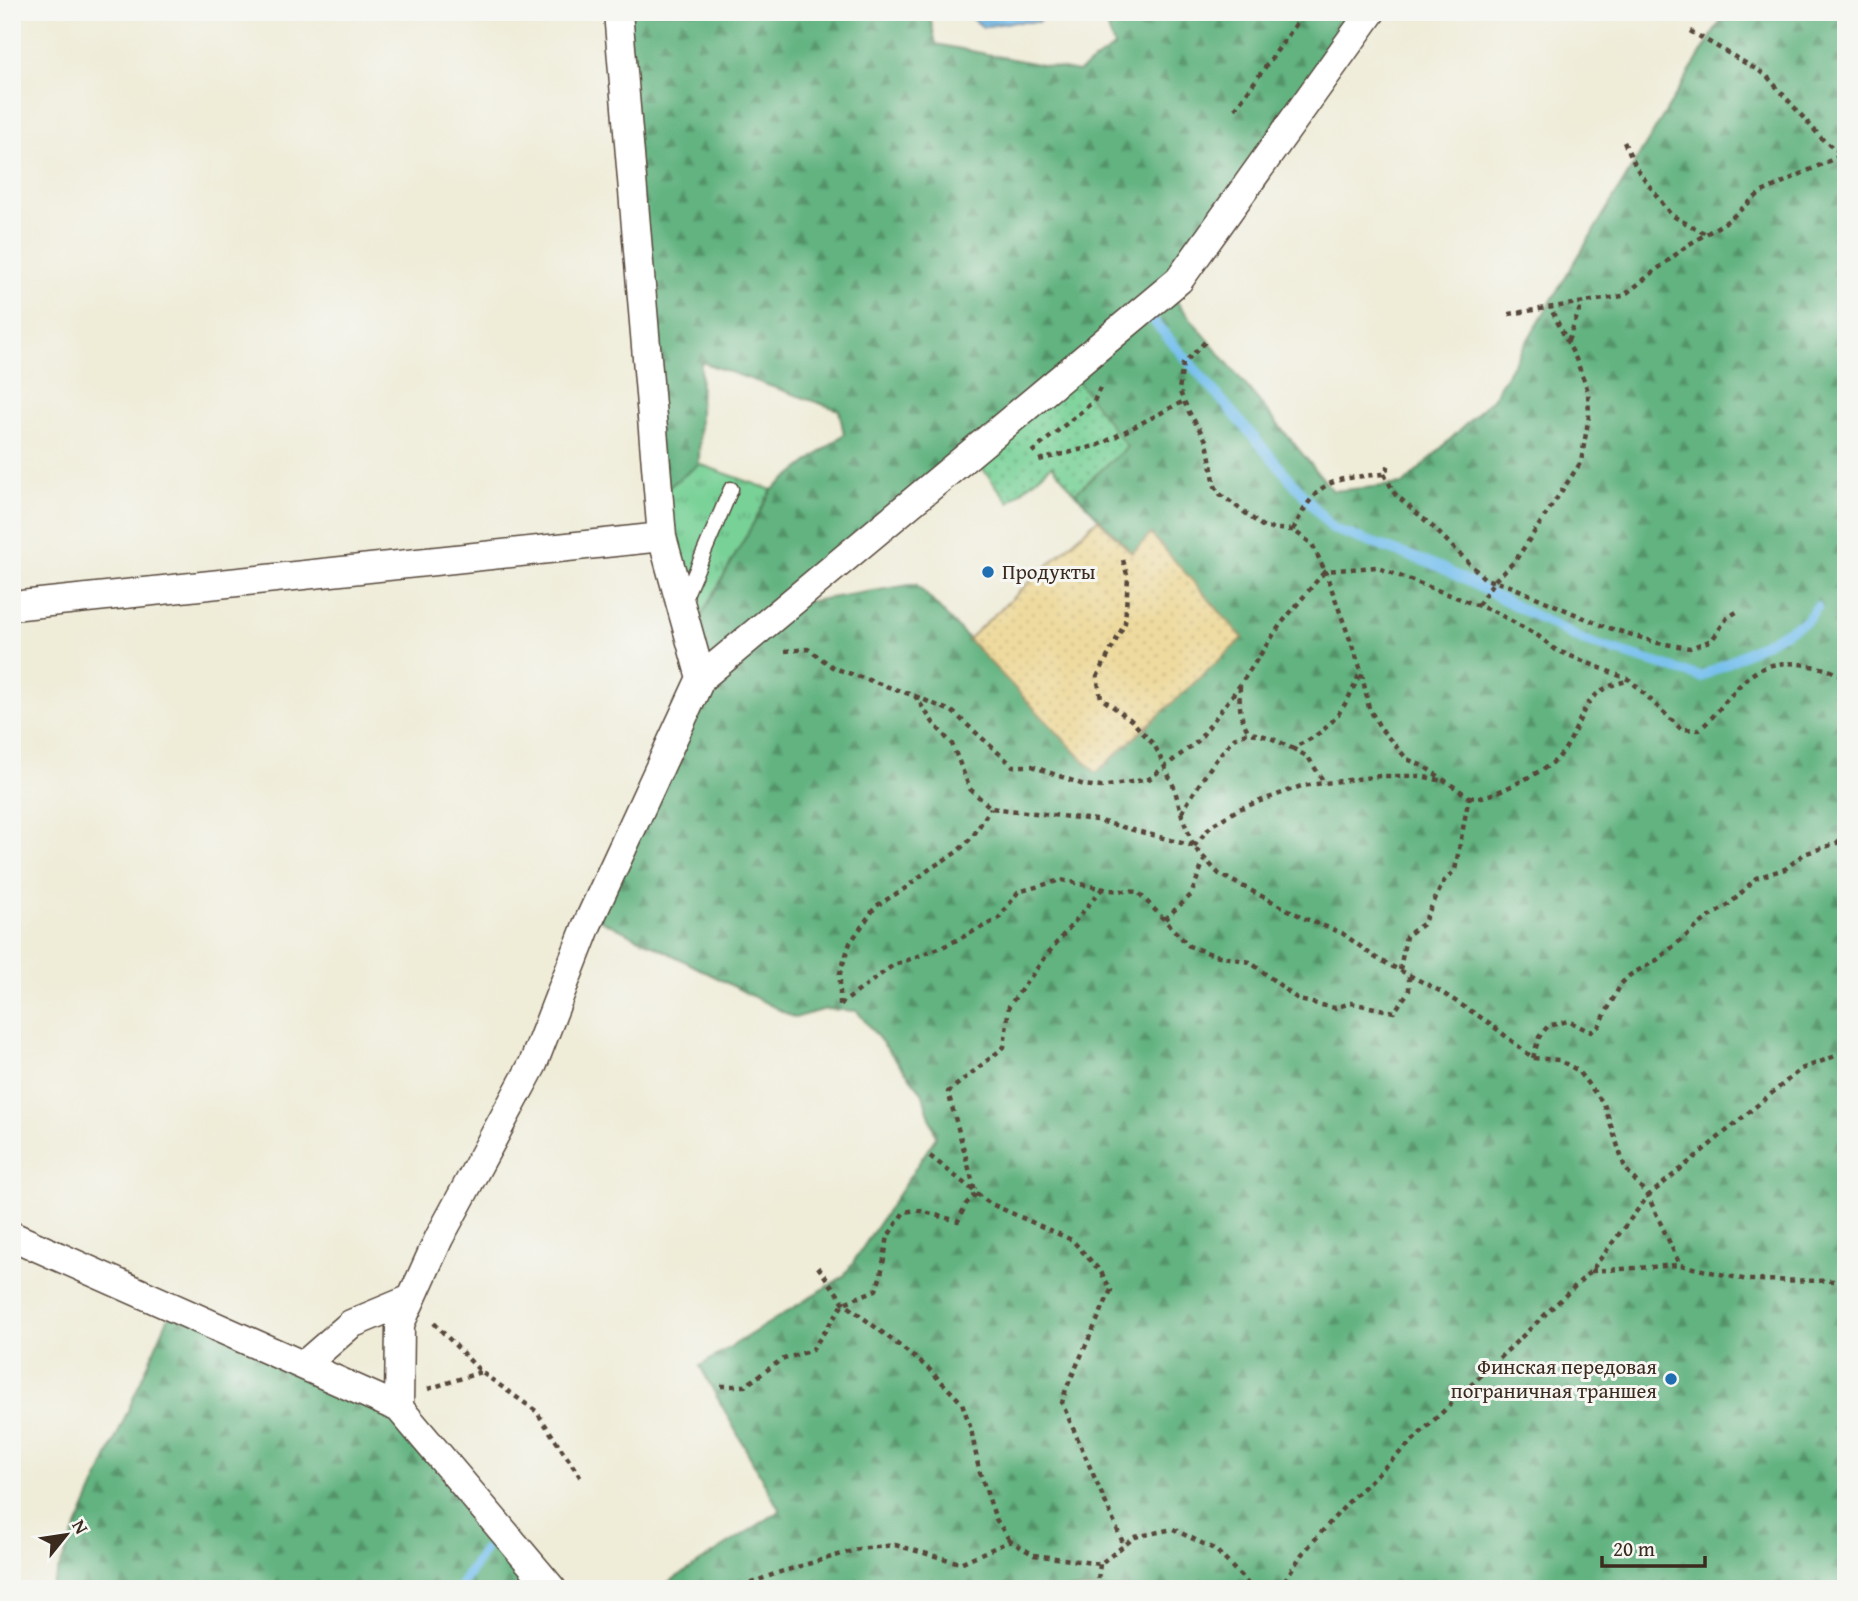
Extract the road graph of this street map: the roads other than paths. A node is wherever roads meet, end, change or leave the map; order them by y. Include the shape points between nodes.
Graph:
1 (618, 12) edge
2 (1371, 12) edge
3 (732, 489) dead end
4 (662, 537) junction
5 (12, 606) edge
6 (682, 606) junction
7 (701, 678) junction
8 (12, 1236) edge
9 (411, 1299) junction
10 (304, 1365) junction
11 (404, 1409) junction
12 (552, 1589) edge

1 - 4 street
2 - 7 street via 1179,280
3 - 6 lane
4 - 5 street
4 - 6 street
6 - 7 street
7 - 9 street via 587,925 533,1064
8 - 10 street
9 - 10 street via 351,1324
9 - 11 street via 400,1324
10 - 11 street
11 - 12 street

